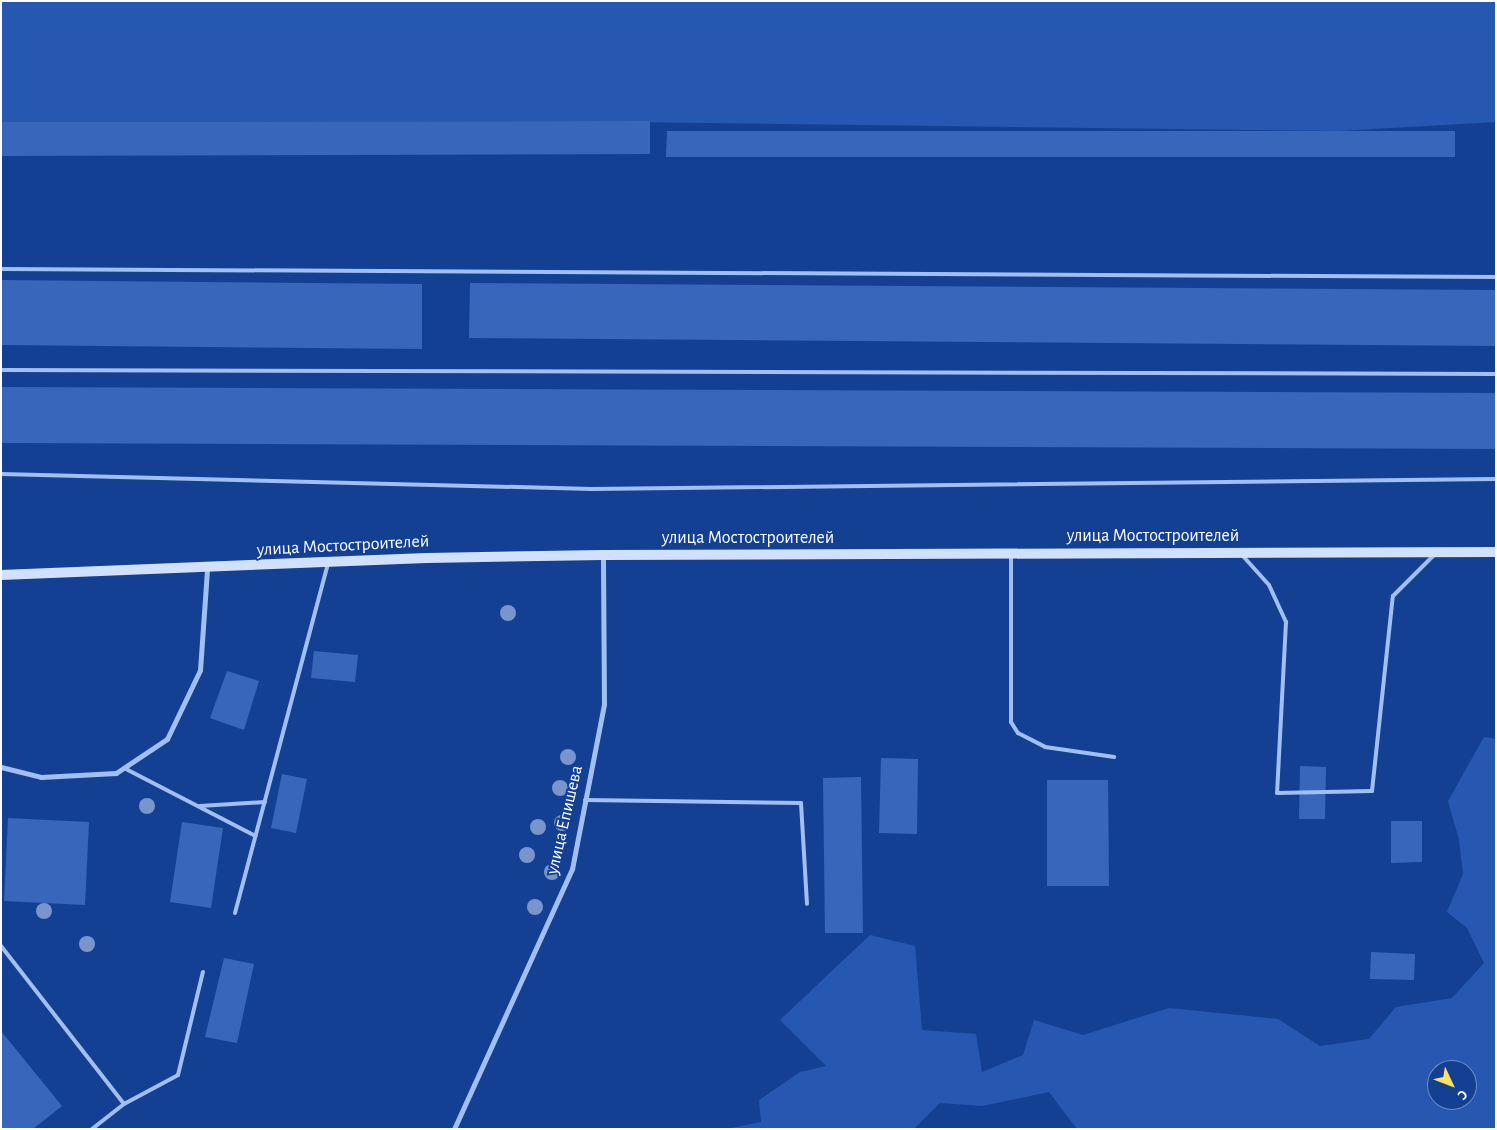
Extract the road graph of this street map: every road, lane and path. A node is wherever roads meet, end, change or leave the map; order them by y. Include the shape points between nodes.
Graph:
1 (1, 268) edge
2 (1496, 277) edge
3 (1, 370) edge
4 (1496, 374) edge
5 (1, 474) edge
6 (1496, 479) edge
7 (1238, 552) junction
8 (1496, 552) edge
9 (1010, 553) junction
10 (1435, 554) junction
11 (603, 555) junction
12 (328, 562) junction
13 (207, 569) junction
14 (1, 575) edge
15 (1114, 757) dead end
16 (1, 767) edge
17 (124, 768) junction
18 (585, 800) junction
19 (265, 802) junction
20 (198, 806) junction
21 (256, 836) junction
22 (806, 904) dead end
23 (234, 914) dead end
24 (1, 946) edge
25 (203, 972) dead end
26 (124, 1104) junction
27 (92, 1129) edge
28 (454, 1129) edge

1 - 2 lane
3 - 4 lane
5 - 6 lane via 592,489
7 - 9 main road, улица Мостостроителей
7 - 10 main road, улица Мостостроителей
7 - 10 lane via 1270,585 1286,622 1277,793 1372,791 1394,596
8 - 10 main road, улица Мостостроителей
9 - 11 main road, улица Мостостроителей
9 - 15 lane via 1011,722 1018,733 1045,747
11 - 12 main road, улица Мостостроителей
11 - 18 street, улица Епишева via 604,704
12 - 13 main road, улица Мостостроителей
12 - 19 lane
13 - 14 main road, улица Мостостроителей
13 - 17 street via 200,670 167,739
16 - 17 street via 41,777 116,773
17 - 20 lane
18 - 22 lane via 801,803
18 - 28 street, улица Епишева via 572,869
19 - 20 lane
19 - 21 lane
20 - 21 lane
21 - 23 lane
24 - 26 lane
25 - 26 lane via 178,1075
26 - 27 lane

